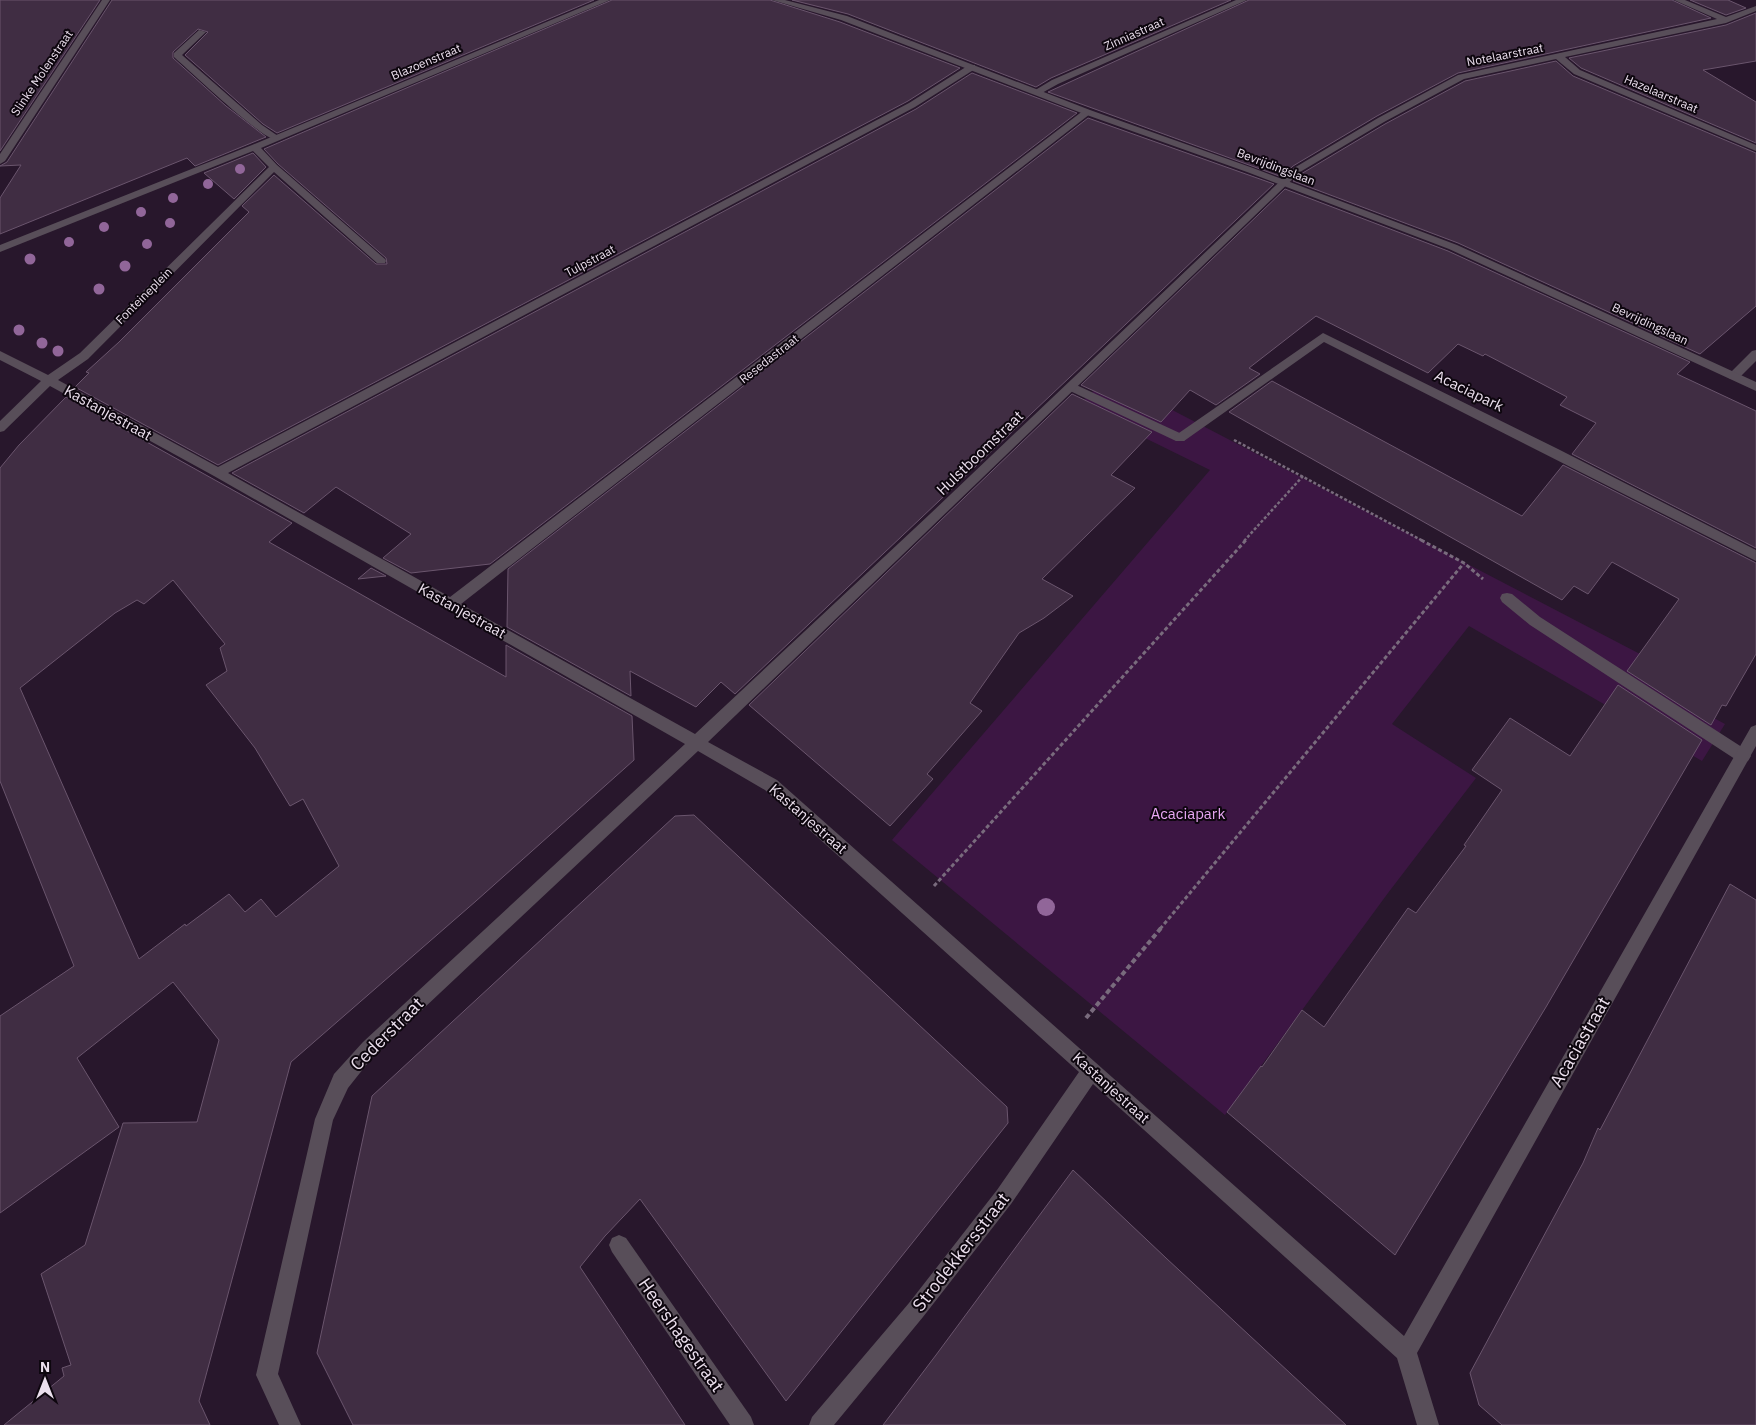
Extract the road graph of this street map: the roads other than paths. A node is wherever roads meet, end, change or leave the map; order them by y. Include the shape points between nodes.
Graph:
1 (106, 0) edge
2 (606, 0) edge
3 (776, 0) edge
4 (1242, 0) edge
5 (1678, 0) edge
6 (1756, 8) edge
7 (1726, 20) junction
8 (202, 32) dead end
9 (1559, 57) junction
10 (972, 67) junction
11 (1036, 92) junction
12 (1087, 112) junction
13 (275, 138) junction
14 (255, 147) junction
15 (1756, 148) edge
16 (0, 161) edge
17 (274, 167) junction
18 (1283, 183) junction
19 (0, 249) edge
20 (382, 261) dead end
21 (1756, 354) edge
22 (0, 356) edge
23 (1734, 376) junction
24 (49, 380) junction
25 (1756, 387) edge
26 (1072, 388) junction
27 (0, 428) edge
28 (218, 473) junction
29 (1756, 556) edge
30 (1507, 598) road end
31 (450, 604) junction
32 (1756, 732) edge
33 (697, 744) junction
34 (1743, 756) junction
35 (1091, 1071) junction
36 (618, 1245) dead end
37 (1406, 1352) junction
38 (290, 1425) edge
39 (743, 1425) edge
40 (820, 1425) edge
41 (1428, 1425) edge

1 - 16 street, Slinke Molenstraat
2 - 13 street, Blazoenstraat
3 - 10 street, Bevrijdingslaan via 844,18
4 - 11 street, Zinniastraat
5 - 7 street
6 - 7 street, Notelaarstraat
7 - 9 street, Notelaarstraat
8 - 13 street via 177,55
9 - 15 street, Hazelaarstraat via 1577,72
9 - 18 street, Notelaarstraat via 1461,77 1297,170
10 - 11 street, Bevrijdingslaan
10 - 28 street, Tulpstraat via 912,105
11 - 12 street, Bevrijdingslaan
12 - 18 street, Bevrijdingslaan
12 - 31 street, Resedastraat
13 - 14 street, Blazoenstraat
14 - 17 street
14 - 19 street
17 - 20 street
17 - 24 street, Fonteineplein via 84,356
18 - 23 street, Bevrijdingslaan via 1453,247
18 - 26 street, Hulstboomstraat
21 - 23 street
22 - 24 street
23 - 25 street, Bevrijdingslaan
24 - 27 street, Fonteineplein
24 - 28 street, Kastanjestraat
26 - 29 street, Acaciapark via 1180,438 1323,337
26 - 33 street, Hulstboomstraat
28 - 31 street, Kastanjestraat
30 - 34 street via 1535,621
31 - 33 street, Kastanjestraat
32 - 34 street, Acaciastraat
33 - 35 street, Kastanjestraat via 771,785
33 - 38 street, Cederstraat via 369,1048 341,1081 324,1119 267,1375
34 - 37 street, Acaciastraat
35 - 37 street, Kastanjestraat
35 - 40 street, Strodekkersstraat via 1004,1198
36 - 39 street, Heershagestraat
37 - 41 street

